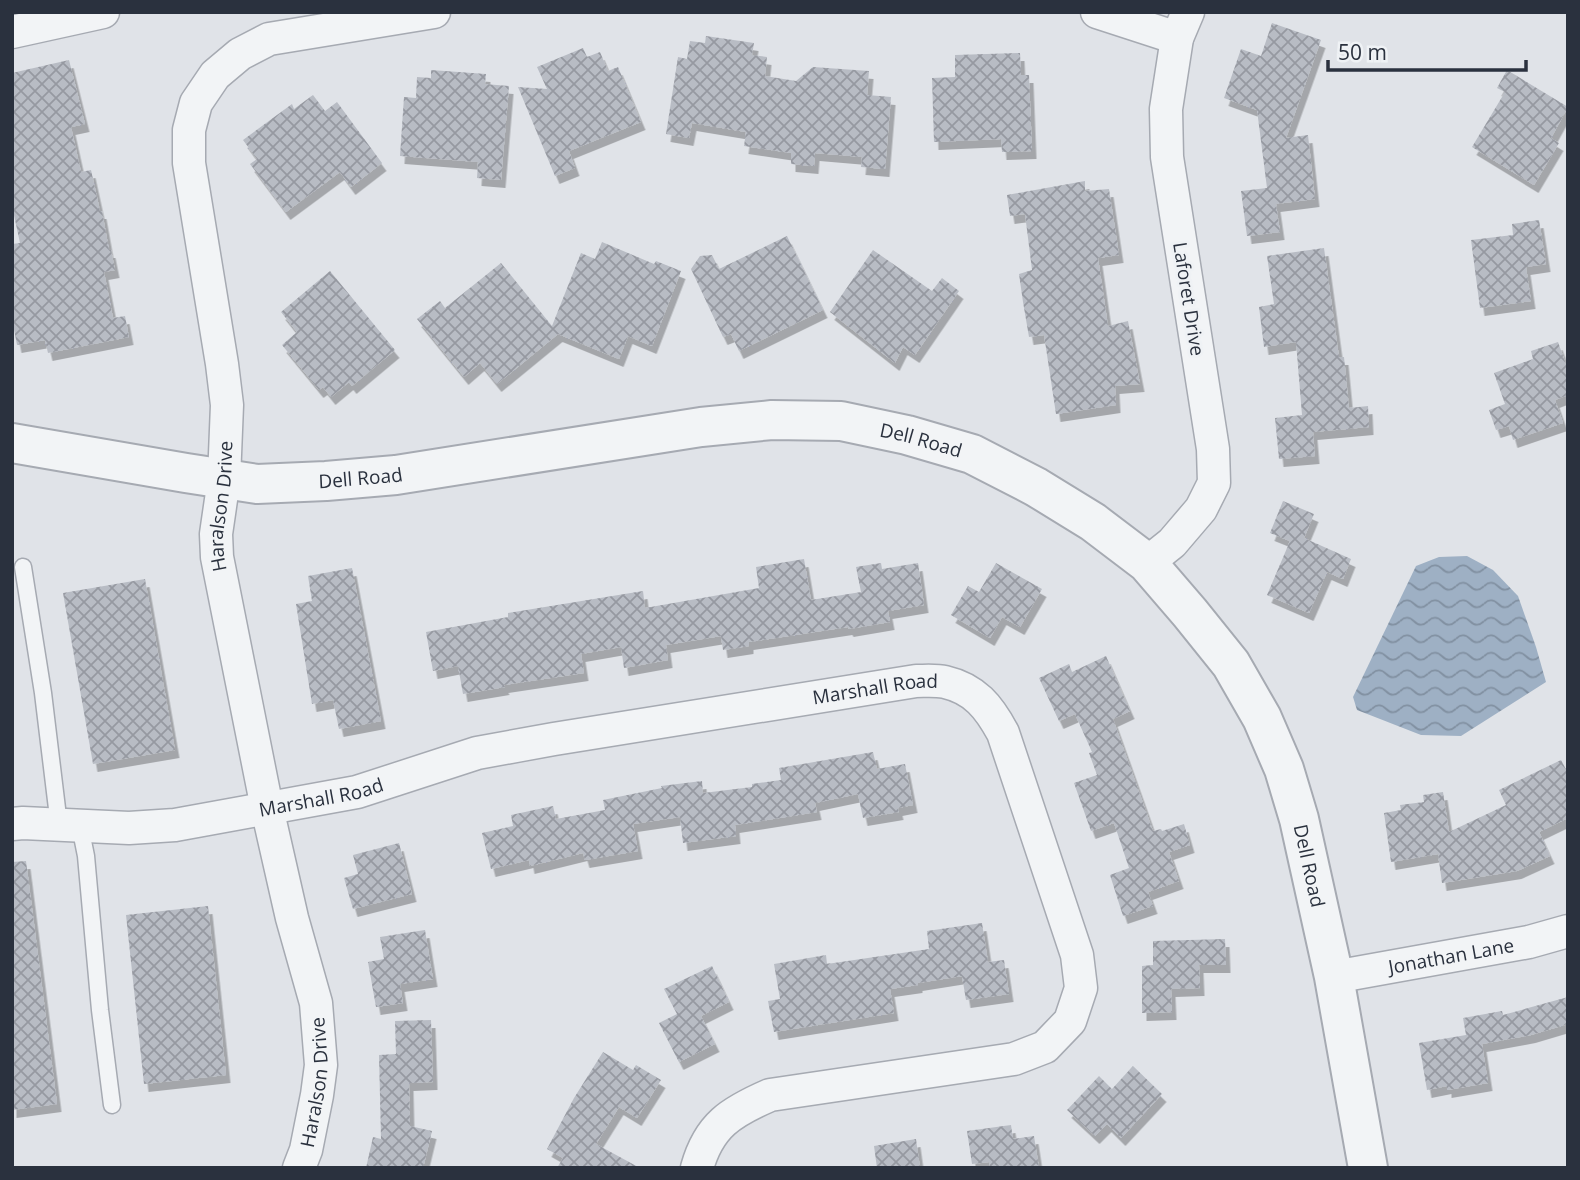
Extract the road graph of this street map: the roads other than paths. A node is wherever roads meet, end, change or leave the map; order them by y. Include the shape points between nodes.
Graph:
1 (103, 12) edge
2 (434, 12) edge
3 (1097, 12) edge
4 (1182, 25) edge
5 (12, 32) edge
6 (12, 443) edge
7 (224, 479) junction
8 (1147, 563) junction
9 (23, 568) dead end
10 (267, 808) junction
11 (12, 824) edge
12 (69, 825) junction
13 (1568, 930) edge
14 (1334, 977) junction
15 (112, 1105) dead end
16 (299, 1168) edge
17 (697, 1168) edge
18 (1368, 1168) edge

1 - 5 street
2 - 7 street, Haralson Drive via 269,39 240,54 215,75 196,103 189,130 189,163 227,405
3 - 4 street
4 - 8 street, Laforet Drive via 1166,109 1167,157 1213,449 1214,483 1201,509 1172,543
6 - 7 street, Dell Road
7 - 8 street, Dell Road via 257,484 396,475 701,426 842,421 972,454 1093,522
7 - 10 street, Haralson Drive via 217,523 218,557
8 - 14 street, Dell Road via 1231,664 1262,718 1299,819
9 - 12 lane
10 - 12 street, Marshall Road via 175,825
10 - 16 street, Haralson Drive via 316,1003 321,1065
10 - 17 street, Marshall Road via 357,792 477,753 554,739 916,681 944,682 971,692 991,711 1003,733 1077,955 1081,988 1070,1021 1045,1047 1014,1059 770,1096 742,1107 718,1126 701,1152
11 - 12 street, Marshall Road
12 - 15 lane via 86,856
13 - 14 street, Jonathan Lane via 1530,942
14 - 18 street, Dell Road

